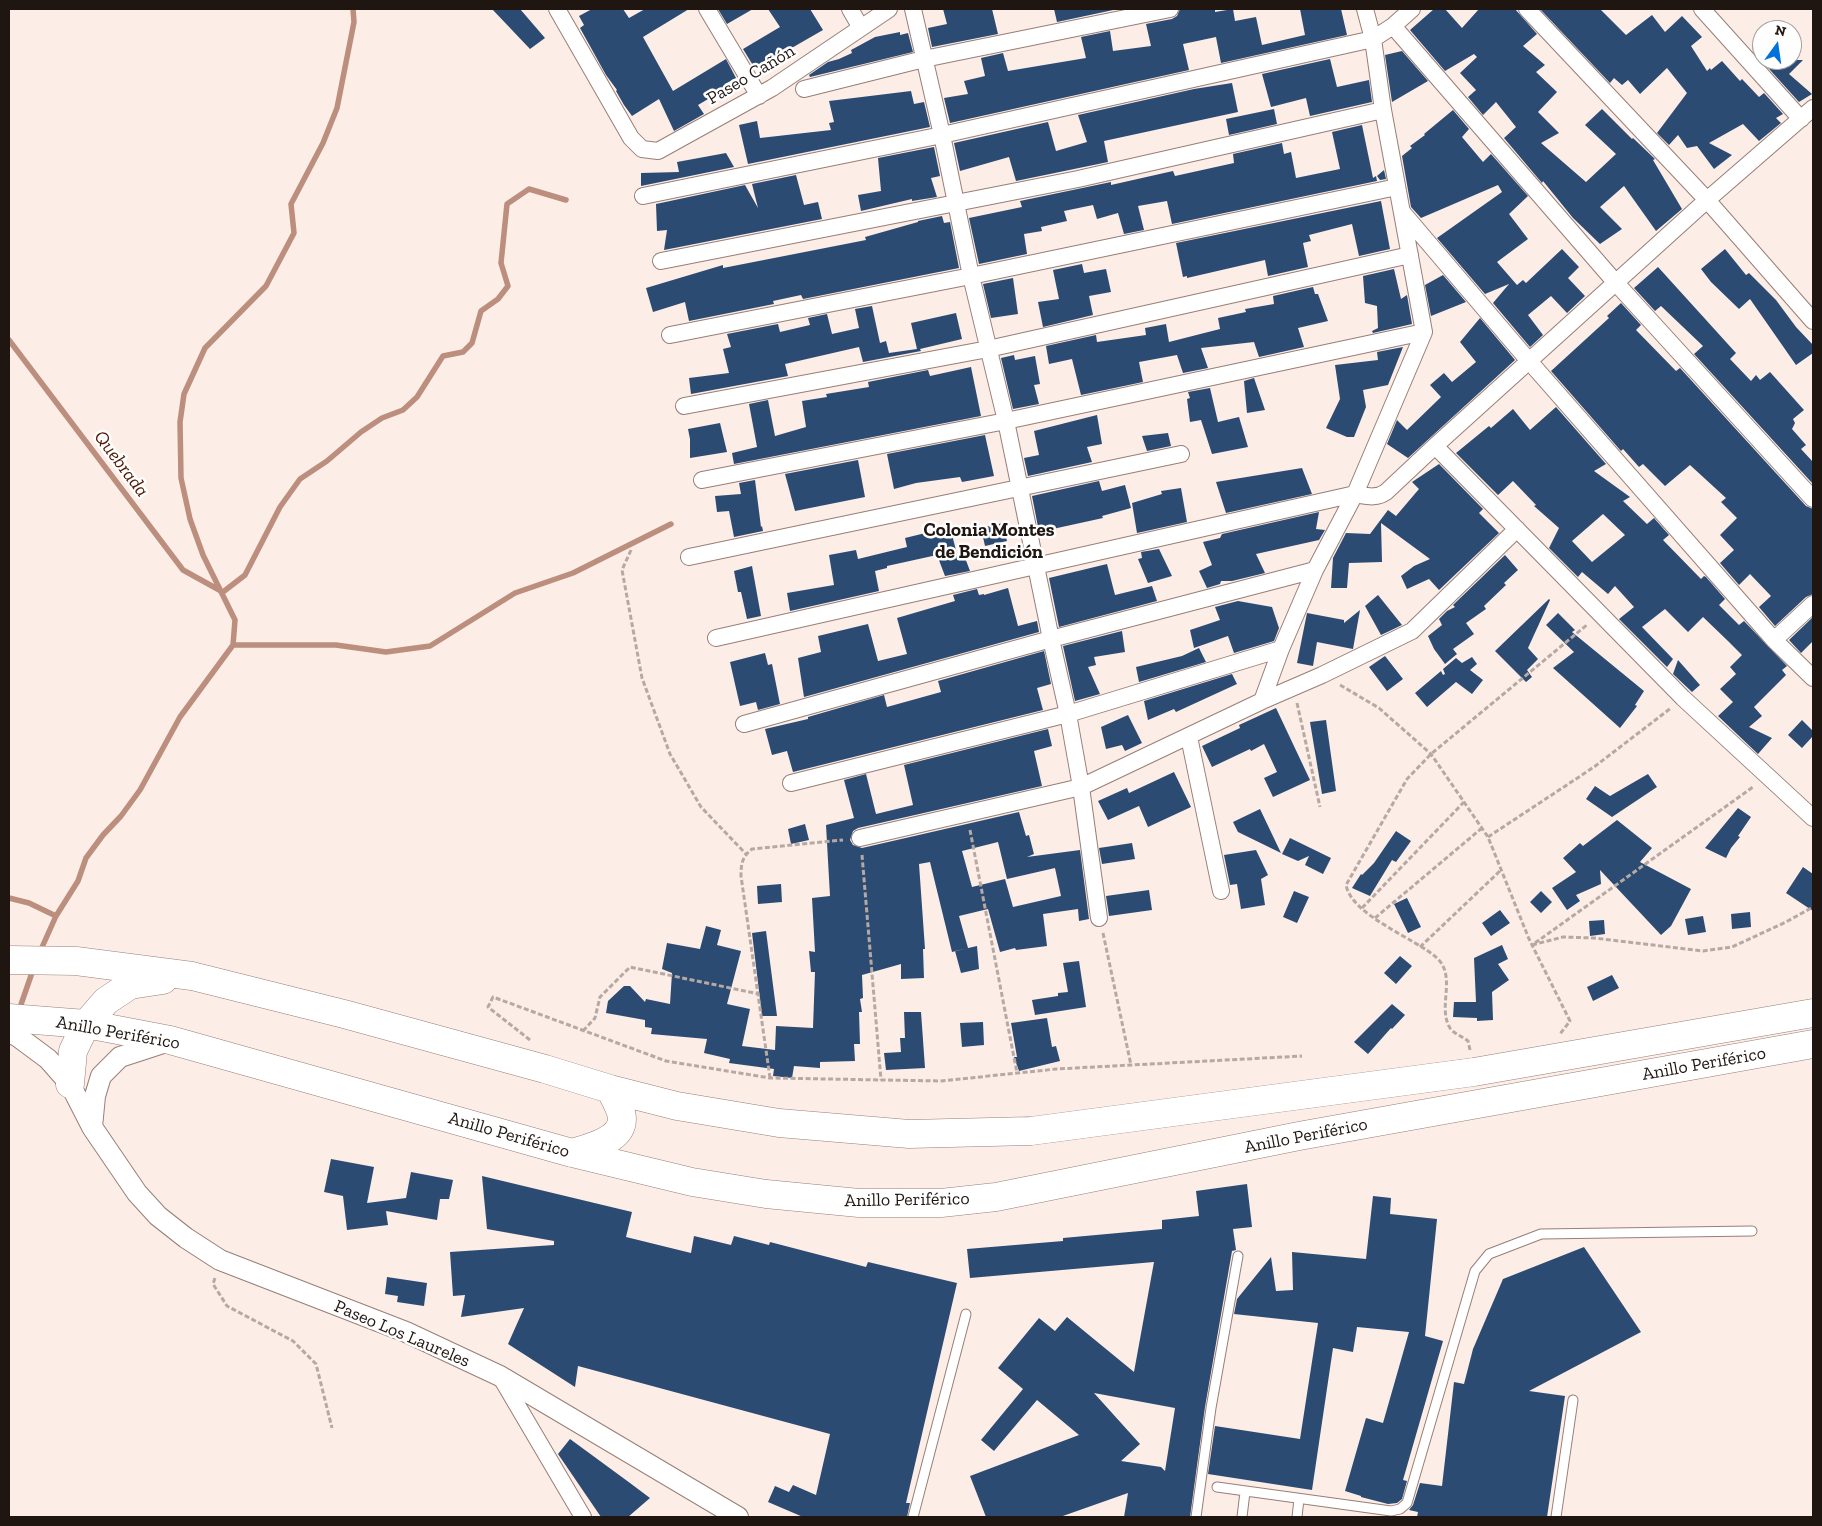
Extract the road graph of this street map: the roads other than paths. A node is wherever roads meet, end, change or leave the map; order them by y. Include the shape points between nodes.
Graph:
1 (557, 9) edge
2 (708, 9) edge
3 (850, 9) edge
4 (889, 9) edge
5 (913, 9) edge
6 (1170, 9) edge
7 (1364, 9) edge
8 (1412, 9) edge
9 (1527, 9) edge
10 (1702, 9) edge
11 (1393, 26) junction
12 (861, 28) junction
13 (1373, 39) junction
14 (924, 59) junction
15 (804, 89) dead end
16 (759, 96) junction
17 (1813, 108) edge
18 (1383, 110) junction
19 (1801, 119) junction
20 (942, 135) junction
21 (1397, 187) junction
22 (643, 196) dead end
23 (1707, 200) junction
24 (955, 202) junction
25 (1403, 213) junction
26 (1410, 255) junction
27 (661, 261) dead end
28 (971, 276) junction
29 (1616, 283) junction
30 (1813, 321) edge
31 (1424, 332) junction
32 (670, 335) dead end
33 (988, 348) junction
34 (1529, 360) junction
35 (684, 406) dead end
36 (1006, 421) junction
37 (1435, 446) junction
38 (1182, 454) dead end
39 (702, 480) dead end
40 (1020, 488) junction
41 (1355, 494) junction
42 (1813, 499) edge
43 (1517, 529) junction
44 (689, 557) dead end
45 (1035, 566) junction
46 (1316, 570) junction
47 (1813, 604) edge
48 (716, 638) dead end
49 (1051, 639) junction
50 (1774, 640) junction
51 (1281, 649) junction
52 (1813, 678) edge
53 (1262, 701) junction
54 (1068, 714) junction
55 (744, 724) dead end
56 (1188, 737) junction
57 (791, 783) dead end
58 (1081, 787) junction
59 (1813, 818) edge
60 (860, 838) road end
61 (1221, 891) dead end
62 (1099, 918) road end
63 (9, 960) edge
64 (192, 976) junction
65 (1813, 1013) edge
66 (9, 1018) edge
67 (86, 1024) junction
68 (9, 1033) edge
69 (170, 1040) junction
70 (1813, 1044) edge
71 (70, 1084) junction
72 (610, 1089) junction
73 (92, 1127) junction
74 (572, 1153) junction
75 (1752, 1231) dead end
76 (1238, 1256) dead end
77 (966, 1314) dead end
78 (500, 1376) junction
79 (1573, 1400) dead end
80 (1217, 1487) dead end
81 (1245, 1492) junction
82 (1298, 1498) junction
83 (1365, 1513) edge
84 (584, 1517) edge
85 (738, 1517) edge
86 (913, 1517) edge
87 (1196, 1517) edge
88 (1242, 1517) edge
89 (1297, 1517) edge
90 (1556, 1517) edge

1 - 16 street, Paseo Cañón via 631,138 642,149 658,151
2 - 16 street
3 - 12 street
4 - 12 street, Paseo Cañón
5 - 14 street
6 - 14 street
7 - 13 street
8 - 11 street
9 - 23 street
10 - 19 street
11 - 13 street
11 - 29 street
12 - 16 street, Paseo Cañón
13 - 18 street
13 - 20 street
14 - 15 street
14 - 20 street
17 - 19 street
18 - 21 street
18 - 24 street via 1078,179
19 - 23 street
20 - 22 street
20 - 24 street
21 - 25 street
21 - 28 street
23 - 29 street
23 - 30 street
24 - 27 street
24 - 28 street
25 - 26 street
25 - 34 street
26 - 31 street
26 - 33 street
28 - 32 street
28 - 33 street
29 - 34 street
29 - 42 street
31 - 36 street
31 - 41 street
33 - 35 street
33 - 36 street
34 - 37 street
34 - 50 street
36 - 39 street
36 - 40 street
37 - 41 street via 1386,492 1370,497
37 - 43 street
38 - 40 street
40 - 44 street
40 - 45 street
41 - 45 street
41 - 46 street
43 - 53 street via 1412,631
43 - 59 street via 1683,698
45 - 48 street
45 - 49 street
46 - 49 street
46 - 51 street
47 - 50 street
49 - 54 street
49 - 55 street
50 - 52 street
51 - 53 street
51 - 54 street
53 - 56 street
54 - 57 street
54 - 58 street
56 - 58 street
56 - 61 street
58 - 60 street
58 - 62 street
63 - 64 highway, Anillo Periférico via 76,961
64 - 67 highway via 130,985 106,1000
64 - 72 highway, Anillo Periférico via 344,1014
65 - 72 highway, Anillo Periférico via 1474,1072 1031,1131 919,1134 779,1123 677,1106
66 - 67 highway, Anillo Periférico
67 - 69 highway, Anillo Periférico
67 - 71 highway via 73,1051
68 - 71 street, Paseo Los Laureles via 48,1059
69 - 73 street via 120,1057 101,1076
69 - 74 highway, Anillo Periférico
70 - 74 highway, Anillo Periférico via 1299,1136 996,1197 941,1203 859,1203 766,1194 692,1182
71 - 73 street, Paseo Los Laureles
72 - 74 highway via 622,1118 620,1129 602,1144
73 - 78 street, Paseo Los Laureles via 158,1216 220,1260 406,1332
75 - 83 lane via 1541,1234 1489,1254 1475,1271 1407,1504 1391,1511
76 - 87 lane via 1211,1408
77 - 86 lane
78 - 84 street
78 - 85 street, Paseo Los Laureles
79 - 90 lane
80 - 81 lane
81 - 82 lane
81 - 88 lane
82 - 83 lane
82 - 89 lane

